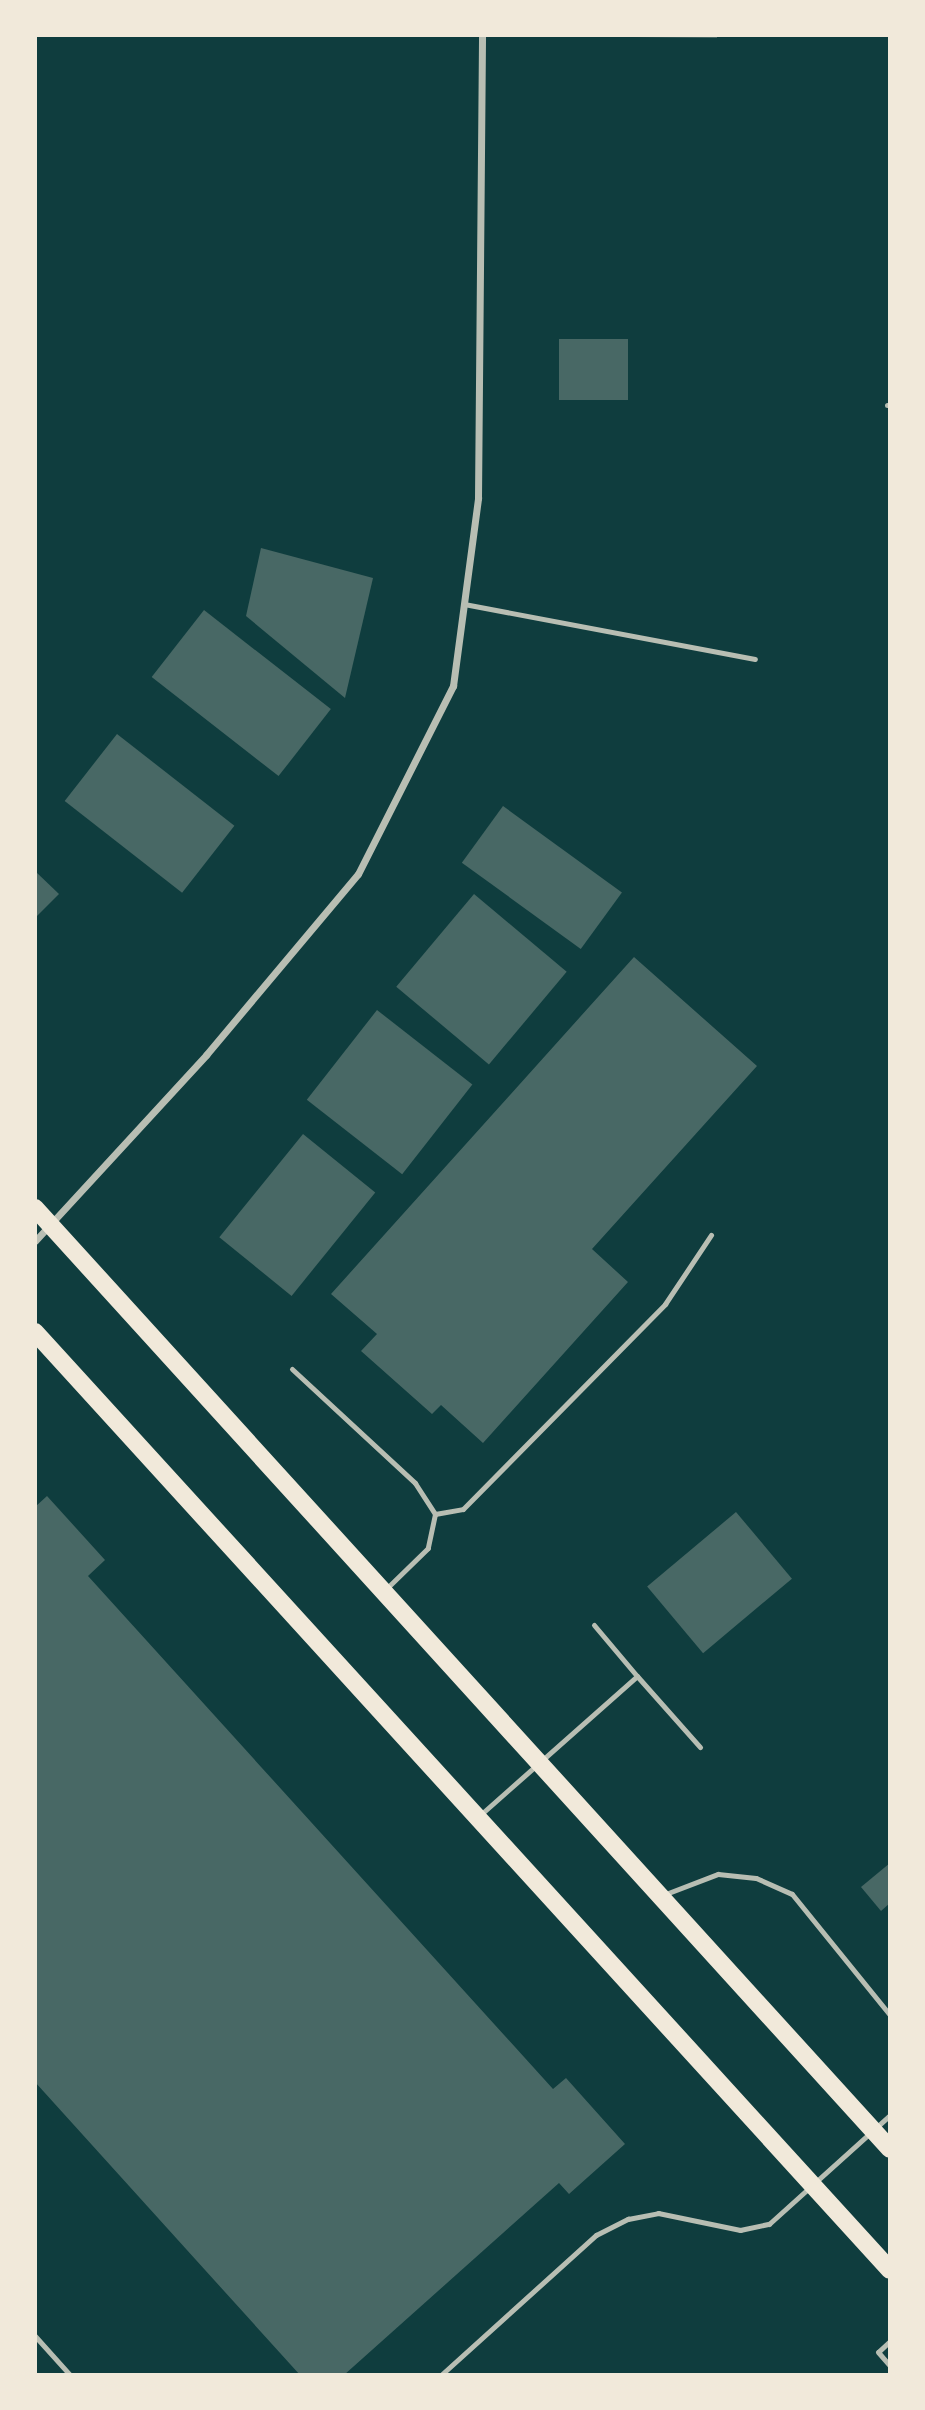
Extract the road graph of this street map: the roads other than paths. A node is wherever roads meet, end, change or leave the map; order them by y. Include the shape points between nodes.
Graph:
1 (482, 35) edge
2 (464, 604) junction
3 (755, 659) dead end
4 (35, 1208) edge
5 (49, 1224) junction
6 (711, 1236) dead end
7 (35, 1241) edge
8 (35, 1332) edge
9 (292, 1369) dead end
10 (435, 1514) junction
11 (382, 1593) junction
12 (594, 1625) dead end
13 (637, 1676) junction
14 (700, 1747) dead end
15 (538, 1762) junction
16 (480, 1816) junction
17 (660, 1896) junction
18 (890, 2015) edge
19 (890, 2115) edge
20 (872, 2130) junction
21 (890, 2149) edge
22 (813, 2184) junction
23 (890, 2270) edge
24 (35, 2336) edge
25 (890, 2341) edge
26 (890, 2366) edge
27 (70, 2375) edge
28 (441, 2375) edge

1 - 2 street via 478,498
2 - 3 lane
2 - 5 street via 453,686 358,874 206,1055
4 - 5 main road
5 - 7 street
5 - 11 main road
6 - 10 lane via 664,1304 463,1509
8 - 16 main road
9 - 10 lane via 415,1483
10 - 11 lane via 429,1548
11 - 15 main road
12 - 13 lane
13 - 14 lane
13 - 15 lane
15 - 16 lane
15 - 17 main road
16 - 22 main road
17 - 18 lane via 718,1874 756,1878 792,1894
17 - 20 main road
19 - 20 lane
20 - 21 main road
20 - 22 lane
22 - 23 main road
22 - 28 lane via 769,2224 740,2230 658,2213 628,2219 596,2235
24 - 27 lane
25 - 26 lane via 878,2352

